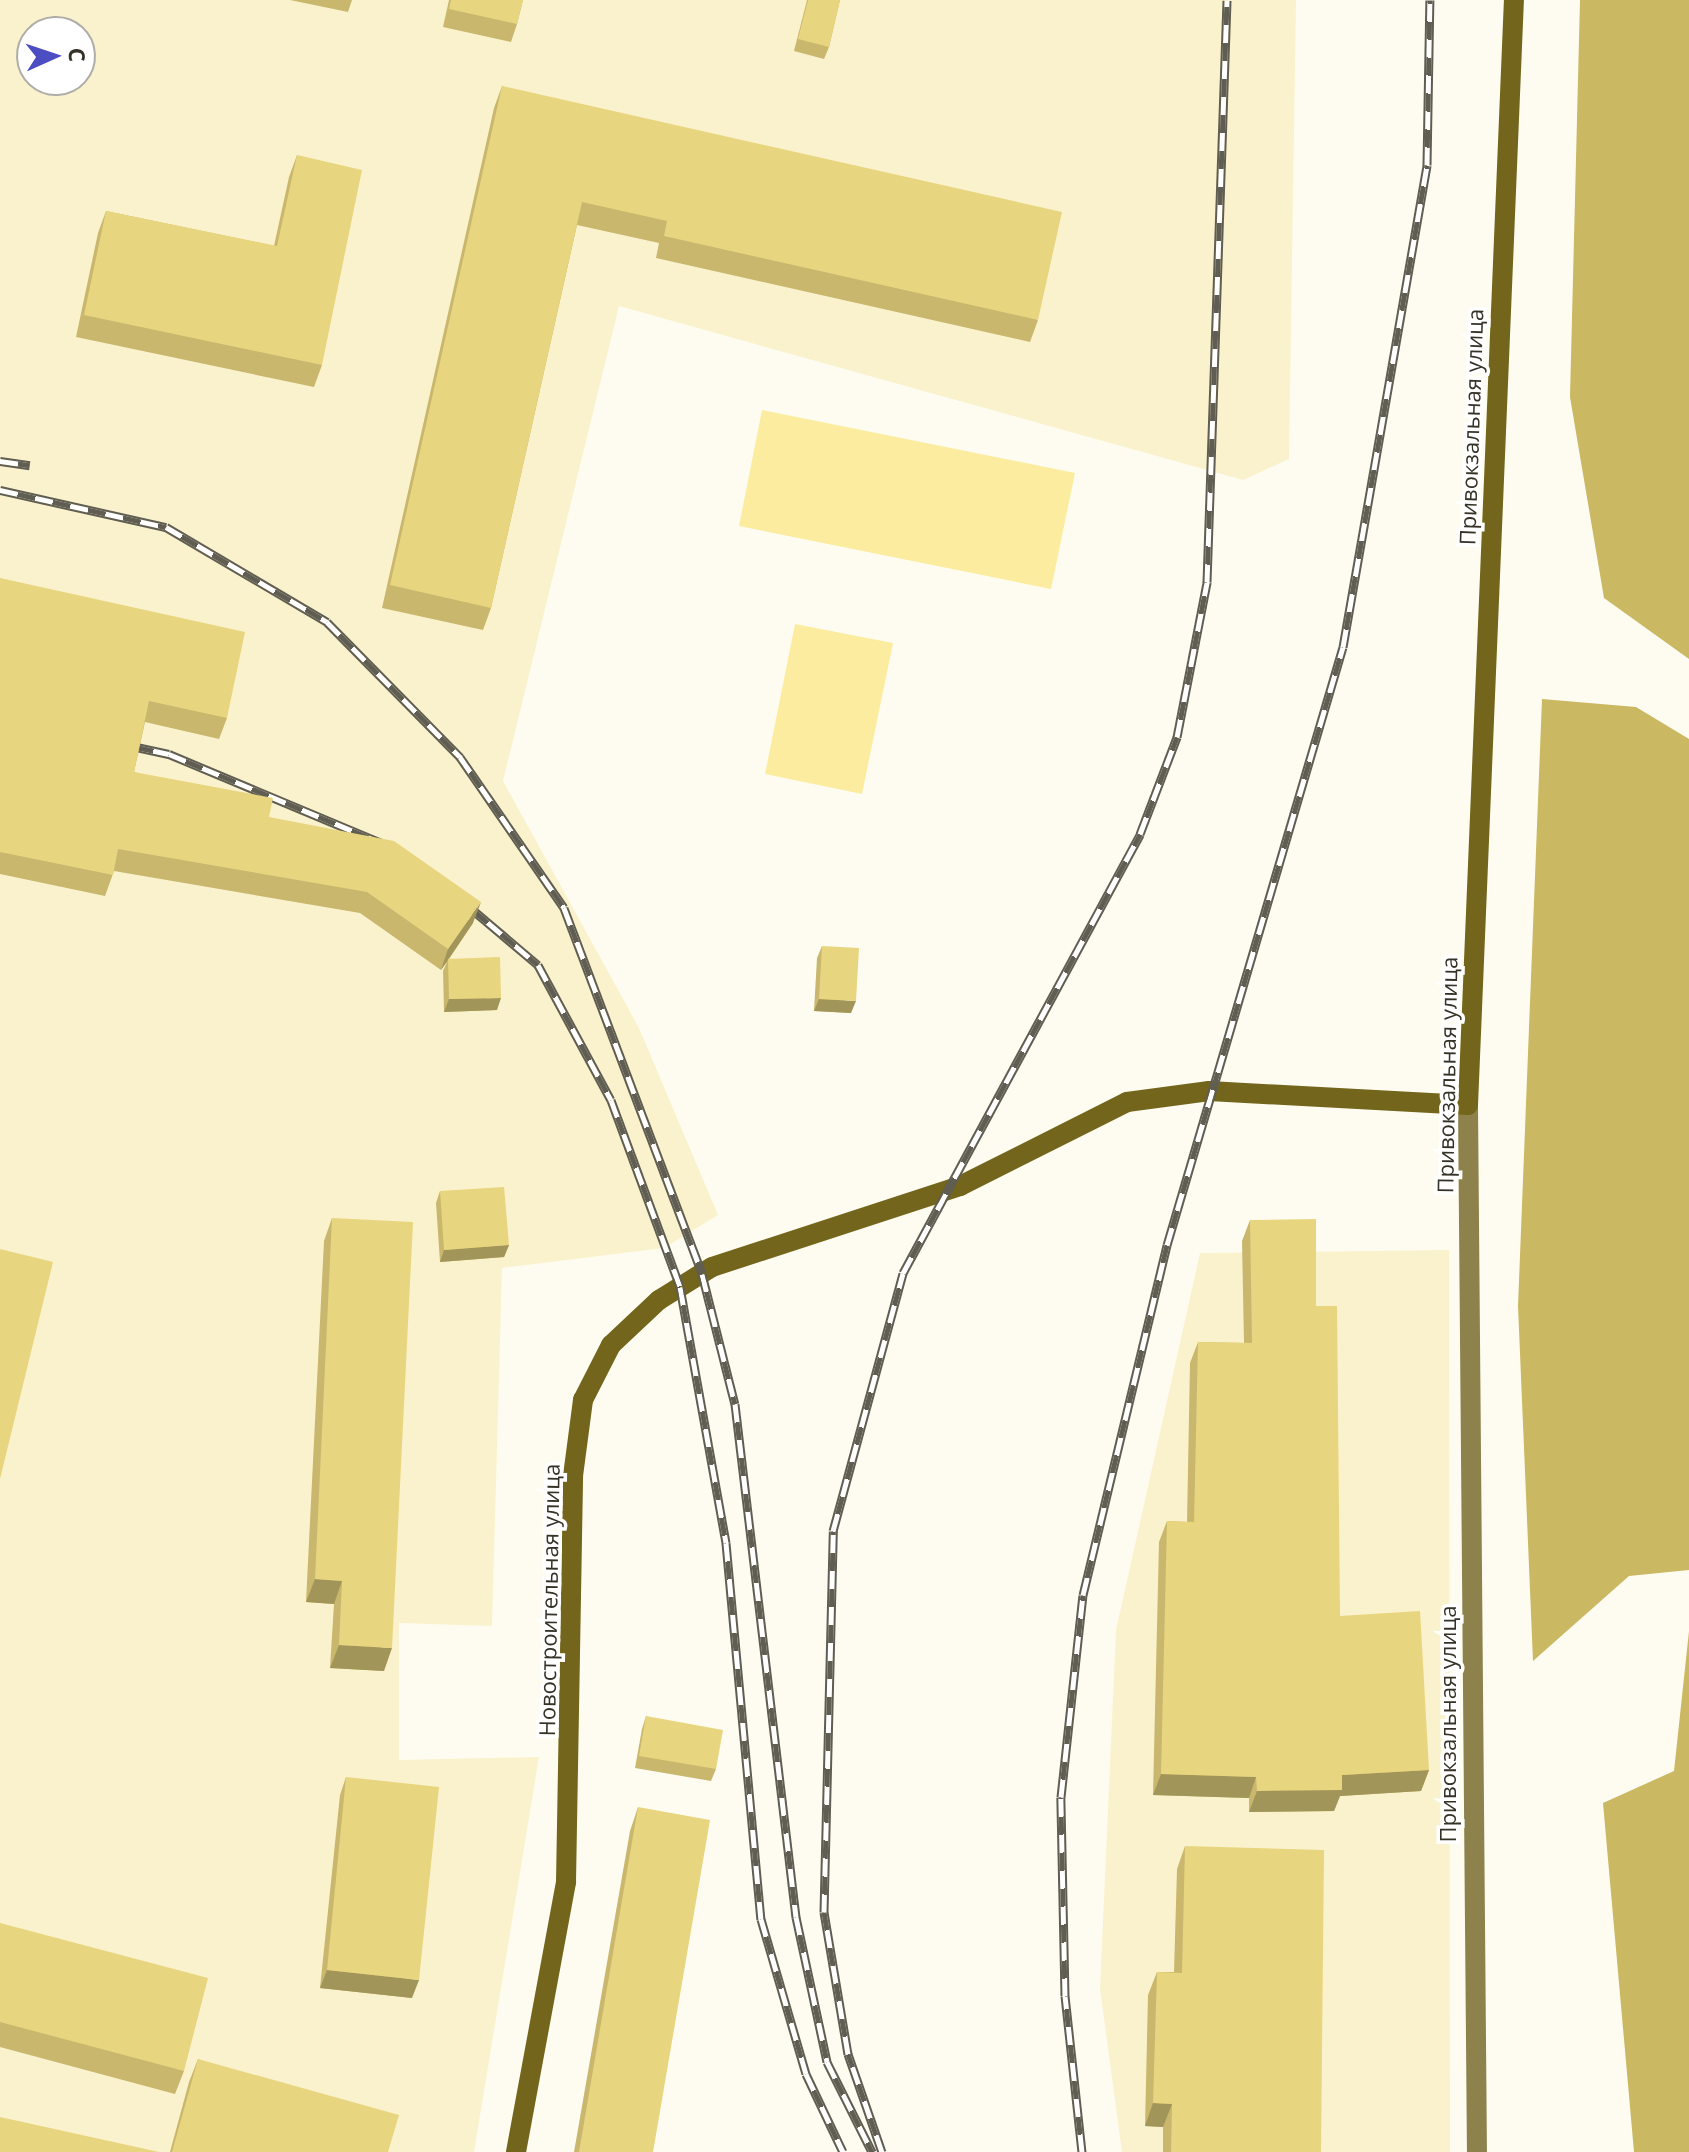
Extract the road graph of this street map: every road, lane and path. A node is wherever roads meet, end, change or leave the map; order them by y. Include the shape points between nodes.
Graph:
1 (1514, 0) edge
2 (1468, 1105) junction
3 (516, 2152) edge
4 (1477, 2152) edge

1 - 2 main road, Привокзальная улица
2 - 3 main road, Новостроительная улица via 1209,1091 1127,1102 960,1186 712,1267 659,1300 611,1345 583,1400 573,1476 566,1882
2 - 4 main road, Привокзальная улица

